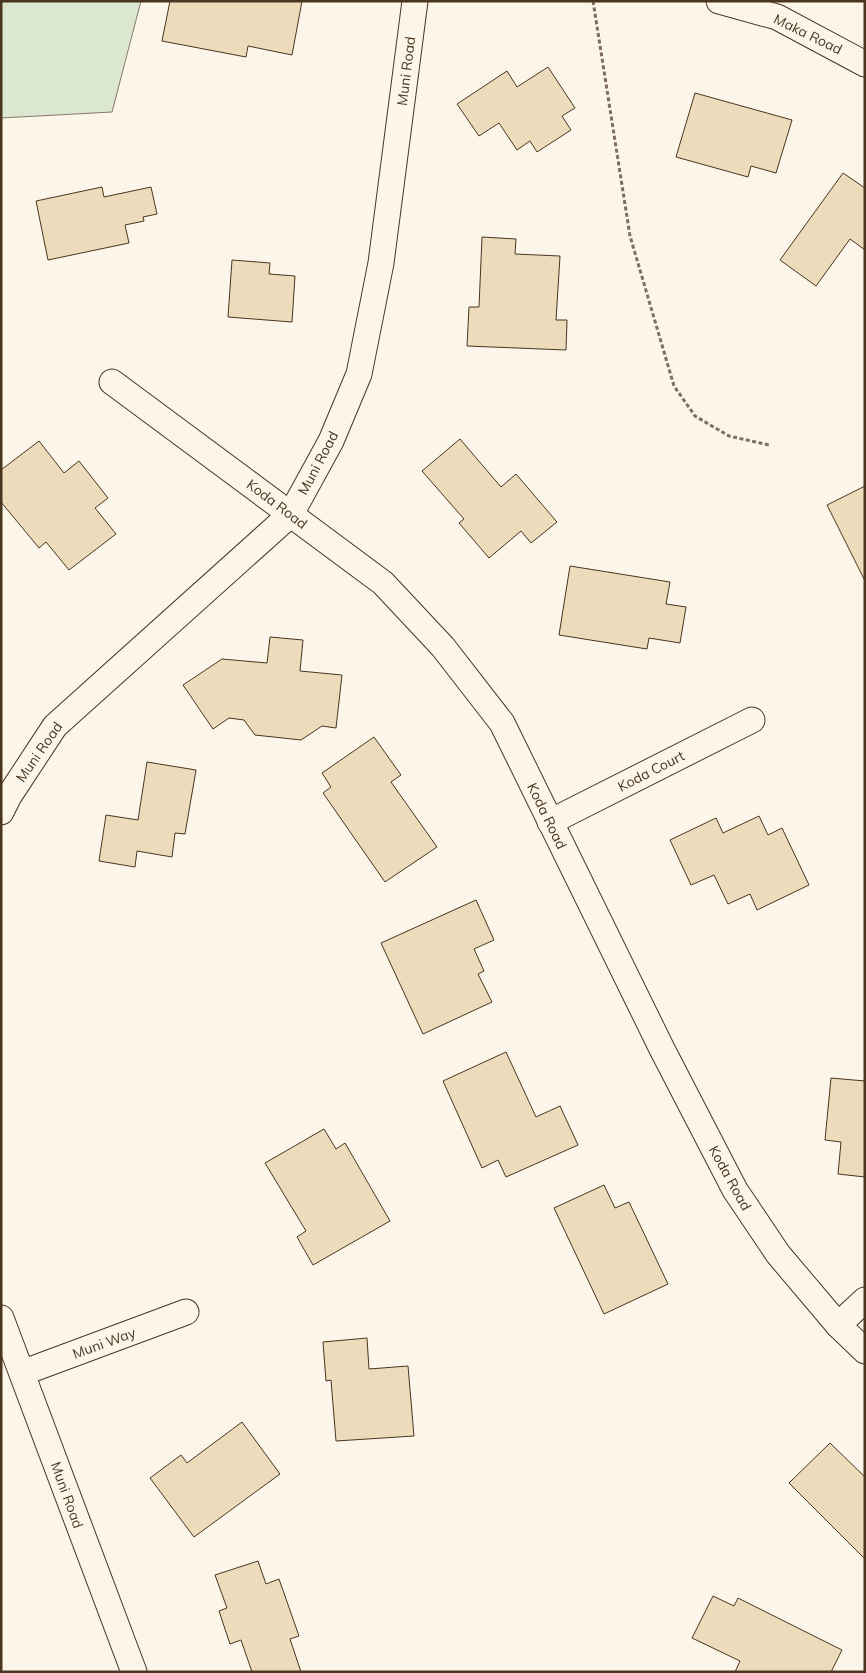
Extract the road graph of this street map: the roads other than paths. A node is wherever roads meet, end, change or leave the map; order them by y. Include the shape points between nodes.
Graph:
1 (414, 1) edge
2 (719, 1) edge
3 (865, 64) edge
4 (112, 382) dead end
5 (291, 514) junction
6 (752, 720) dead end
7 (1, 812) edge
8 (550, 822) junction
9 (865, 1300) edge
10 (186, 1312) dead end
11 (1, 1318) edge
12 (838, 1325) junction
13 (865, 1351) edge
14 (22, 1373) junction
15 (134, 1672) edge

1 - 5 street, Muni Road via 381,263 359,374 331,441
2 - 3 street, Maka Road via 777,17
4 - 5 street, Koda Road
5 - 7 street, Muni Road via 55,726
5 - 8 street, Koda Road via 383,583 443,647 502,723
6 - 8 street, Koda Court
8 - 12 street, Koda Road via 735,1190 778,1254
9 - 12 street
10 - 14 street, Muni Way
11 - 14 street, Muni Road
12 - 13 street, Koda Road
14 - 15 street, Muni Road

